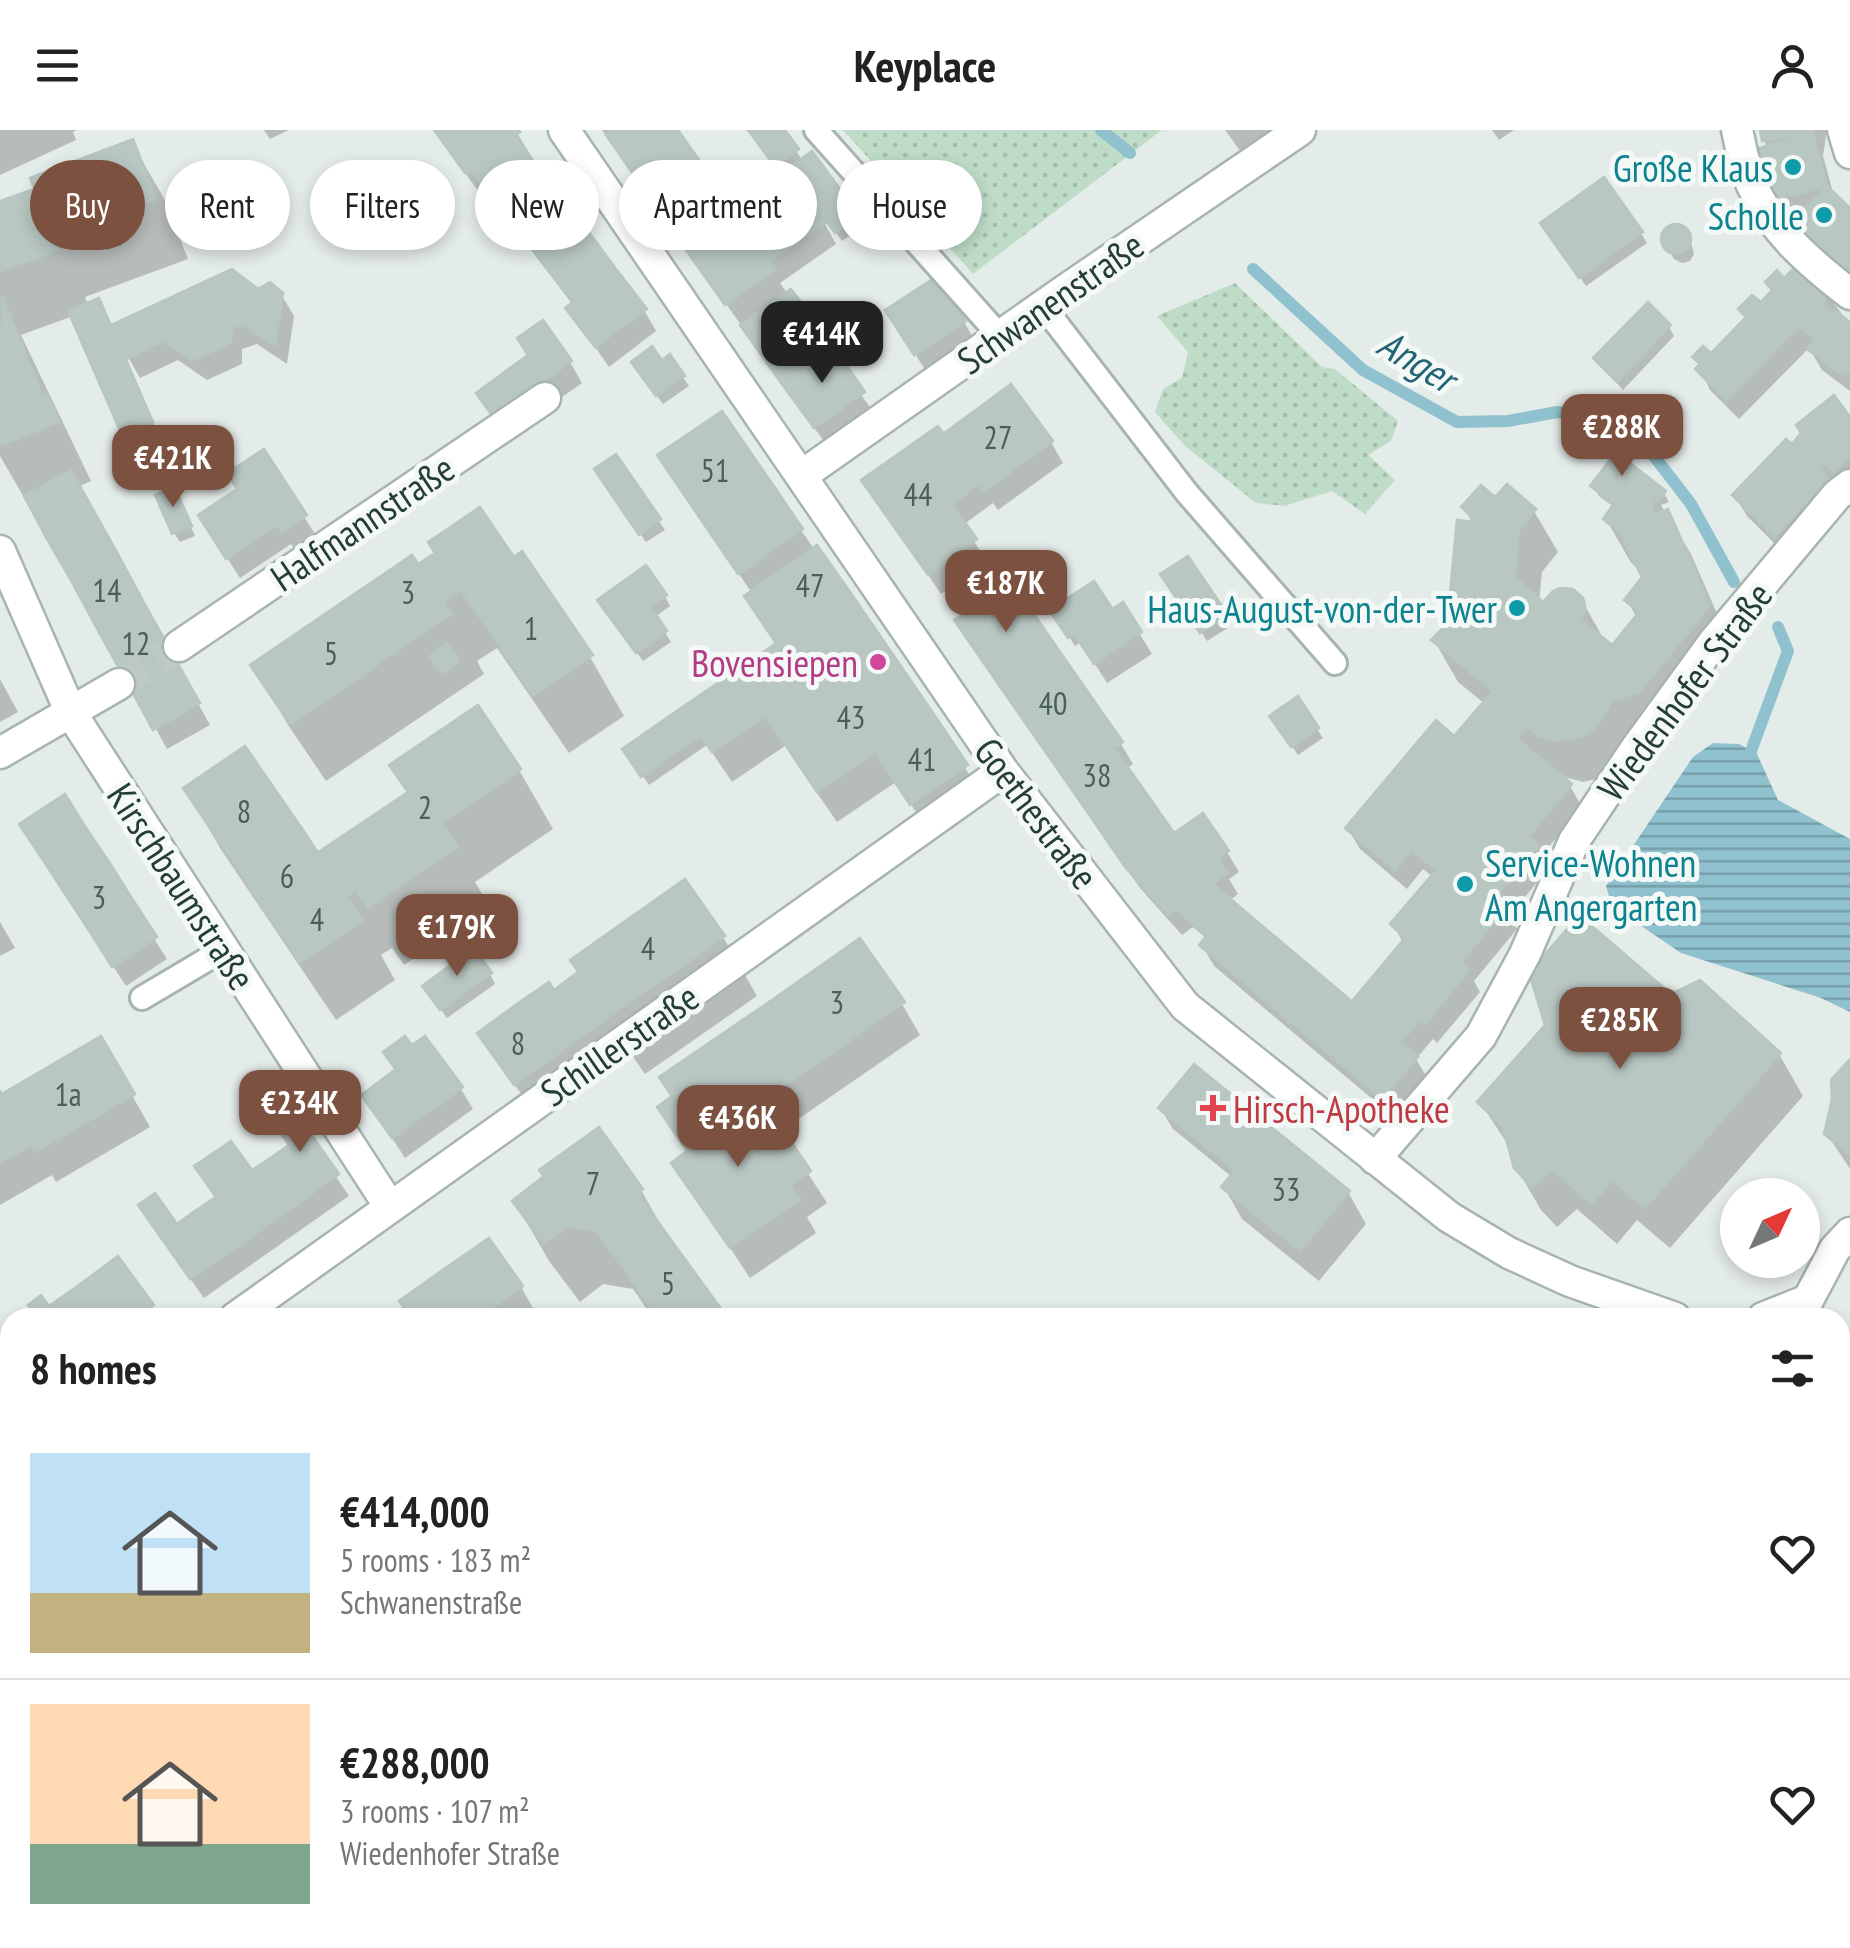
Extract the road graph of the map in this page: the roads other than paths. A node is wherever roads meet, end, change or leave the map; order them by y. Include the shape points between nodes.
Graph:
1 (564, 130) edge
2 (816, 130) edge
3 (1300, 130) edge
4 (1737, 130) edge
5 (1843, 130) edge
6 (1850, 153) edge
7 (1850, 294) edge
8 (1042, 306) junction
9 (1000, 336) junction
10 (545, 398) dead end
11 (801, 476) junction
12 (1850, 486) edge
13 (0, 551) edge
14 (180, 646) tunnel mouth
15 (1335, 663) dead end
16 (120, 684) tunnel mouth
17 (71, 713) junction
18 (0, 752) edge
19 (1003, 772) junction
20 (223, 950) junction
21 (142, 998) dead end
22 (1374, 1158) junction
23 (390, 1206) junction
24 (1850, 1233) edge
25 (249, 1308) edge
26 (1647, 1308) edge
27 (1812, 1308) edge

1 - 11 street, Goethestraße
2 - 9 lane
3 - 8 street, Schwanenstraße
4 - 7 street via 1750,182 1777,227
5 - 6 street
8 - 9 street, Schwanenstraße
8 - 15 lane via 1187,493
9 - 11 street, Schwanenstraße
10 - 14 street, Halfmannstraße
11 - 19 street, Goethestraße
12 - 22 street, Wiedenhofer Straße via 1713,644 1637,747 1574,841 1481,1036
13 - 17 street, Kirschbaumstraße
16 - 17 street
17 - 18 street
17 - 20 street, Kirschbaumstraße
19 - 22 street, Goethestraße via 1185,1006
19 - 23 street, Schillerstraße
20 - 21 lane
20 - 23 street, Kirschbaumstraße
22 - 26 street, Goethestraße via 1449,1218 1510,1253
23 - 25 street, Schillerstraße
24 - 27 street via 1835,1249

